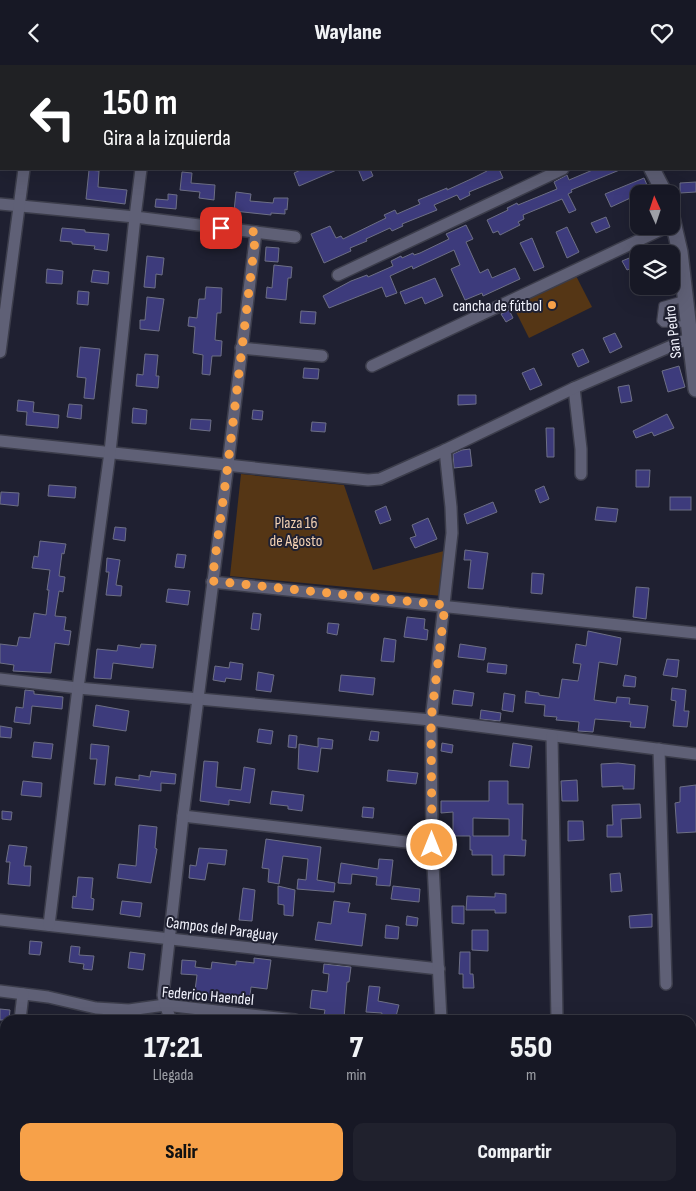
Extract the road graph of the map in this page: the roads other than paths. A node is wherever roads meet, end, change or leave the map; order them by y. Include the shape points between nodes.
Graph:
1 (24, 170) edge
2 (141, 170) edge
3 (561, 170) edge
4 (653, 170) edge
5 (660, 185) edge
6 (0, 204) edge
7 (19, 206) junction
8 (134, 217) junction
9 (256, 232) junction
10 (644, 235) edge
11 (675, 235) edge
12 (296, 237) dead end
13 (338, 275) dead end
14 (686, 299) junction
15 (689, 331) junction
16 (241, 349) junction
17 (0, 352) edge
18 (322, 356) dead end
19 (372, 365) dead end
20 (574, 388) junction
21 (696, 389) edge
22 (0, 441) edge
23 (445, 450) junction
24 (110, 452) junction
25 (228, 464) junction
26 (582, 474) dead end
27 (212, 581) junction
28 (445, 605) junction
29 (696, 633) edge
30 (0, 679) edge
31 (78, 688) junction
32 (197, 698) junction
33 (431, 720) junction
34 (552, 736) junction
35 (659, 749) junction
36 (696, 754) edge
37 (183, 816) junction
38 (432, 845) junction
39 (0, 920) edge
40 (49, 925) junction
41 (170, 938) junction
42 (439, 969) junction
43 (666, 984) dead end
44 (0, 991) edge
45 (23, 995) junction
46 (165, 1005) junction
47 (21, 1015) edge
48 (168, 1015) edge
49 (252, 1015) edge
50 (441, 1015) edge
51 (557, 1015) edge

1 - 7 street
2 - 8 street
3 - 13 street
4 - 5 main road
6 - 7 street
7 - 8 street
7 - 17 street
8 - 9 street
8 - 24 street
9 - 12 street
9 - 16 street
10 - 19 street
11 - 14 main road, San Pedro
14 - 15 main road, San Pedro
14 - 15 lane via 662,305 660,321
15 - 20 street
15 - 21 main road, San Pedro
16 - 18 street
16 - 25 street
20 - 23 street
20 - 26 street
22 - 24 street
23 - 25 street via 380,479
23 - 28 street via 452,507
24 - 25 street
24 - 31 street
25 - 27 street
27 - 28 street
27 - 32 street
28 - 29 street
28 - 33 street
30 - 31 street
31 - 32 street
31 - 40 street
32 - 33 street
32 - 37 street
33 - 34 street
33 - 38 street
34 - 35 street
34 - 51 street
35 - 36 street
35 - 43 street
37 - 38 street
37 - 41 street
38 - 42 street
39 - 40 street, Campos del Paraguay
40 - 41 street, Campos del Paraguay
41 - 42 street, Campos del Paraguay
41 - 46 street via 163,995
42 - 50 street
44 - 45 street, Federico Haendel
45 - 46 street, Federico Haendel via 96,1008 129,1010
45 - 47 street
46 - 48 street
46 - 49 street, Federico Haendel

